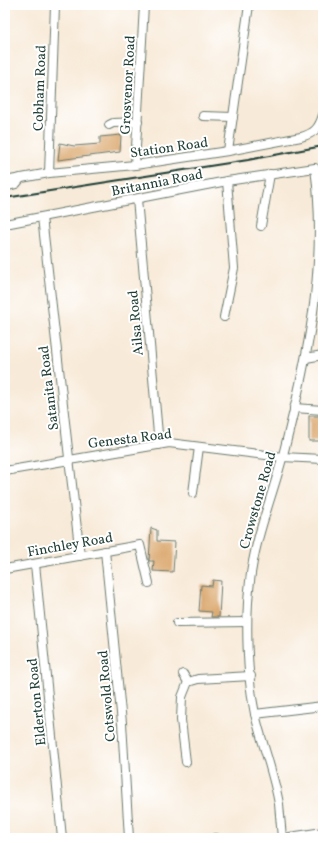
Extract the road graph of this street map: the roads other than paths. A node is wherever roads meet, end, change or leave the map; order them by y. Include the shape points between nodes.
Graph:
1 (55, 5) edge
2 (144, 5) edge
3 (249, 5) edge
4 (323, 115) edge
5 (203, 116) dead end
6 (233, 117) junction
7 (138, 122) junction
8 (109, 125) dead end
9 (228, 151) junction
10 (135, 165) junction
11 (315, 168) joint
12 (49, 173) junction
13 (270, 174) junction
14 (22, 178) junction
15 (5, 181) edge
16 (227, 181) junction
17 (5, 187) edge
18 (137, 199) junction
19 (42, 217) junction
20 (5, 224) edge
21 (261, 226) dead end
22 (321, 254) edge
23 (224, 317) dead end
24 (323, 355) edge
25 (306, 358) junction
26 (294, 408) junction
27 (323, 410) edge
28 (159, 444) junction
29 (199, 447) junction
30 (282, 457) junction
31 (323, 459) edge
32 (70, 460) junction
33 (5, 471) edge
34 (193, 493) dead end
35 (105, 551) junction
36 (80, 556) junction
37 (35, 564) junction
38 (5, 569) edge
39 (149, 584) dead end
40 (247, 622) junction
41 (177, 623) dead end
42 (183, 674) dead end
43 (251, 676) junction
44 (186, 686) junction
45 (323, 706) edge
46 (255, 714) junction
47 (186, 762) dead end
48 (323, 832) edge
49 (62, 838) edge
50 (129, 838) edge
51 (283, 838) edge

1 - 12 street, Cobham Road
2 - 7 street, Grosvenor Road
3 - 6 street
4 - 9 street, Station Road via 313,134
5 - 6 street
6 - 9 street
7 - 8 street
7 - 10 street, Grosvenor Road
9 - 10 street, Station Road
10 - 12 street, Station Road
11 - 13 street, Britannia Road
11 - 22 street, Crowstone Road
12 - 14 street, Station Road
13 - 16 street, Britannia Road
13 - 21 street
14 - 15 street, Station Road
14 - 17 street, Station Road via 16,184
16 - 18 street, Britannia Road
16 - 23 street via 234,268
18 - 19 street, Britannia Road
18 - 28 street, Ailsa Road
19 - 20 street, Britannia Road
19 - 32 street, Satanita Road
22 - 25 street, Crowstone Road
24 - 25 street
25 - 26 street, Crowstone Road
26 - 27 street
26 - 30 street, Crowstone Road
28 - 29 street, Genesta Road
28 - 32 street, Genesta Road
29 - 30 street, Genesta Road
29 - 34 street
30 - 31 street, Genesta Road
30 - 40 street, Crowstone Road via 258,533 250,580
32 - 33 street, Genesta Road
32 - 36 street, Satanita Road
35 - 36 street, Finchley Road
35 - 39 street, Finchley Road via 140,545
35 - 50 street, Cotswold Road via 122,723
36 - 37 street, Finchley Road
37 - 38 street, Finchley Road
37 - 49 street, Elderton Road
40 - 41 street
40 - 43 street, Crowstone Road
42 - 44 street
43 - 44 street via 198,679
43 - 46 street, Crowstone Road
44 - 47 street via 182,697 181,720
45 - 46 street
46 - 51 street, Crowstone Road via 278,803
48 - 51 street

